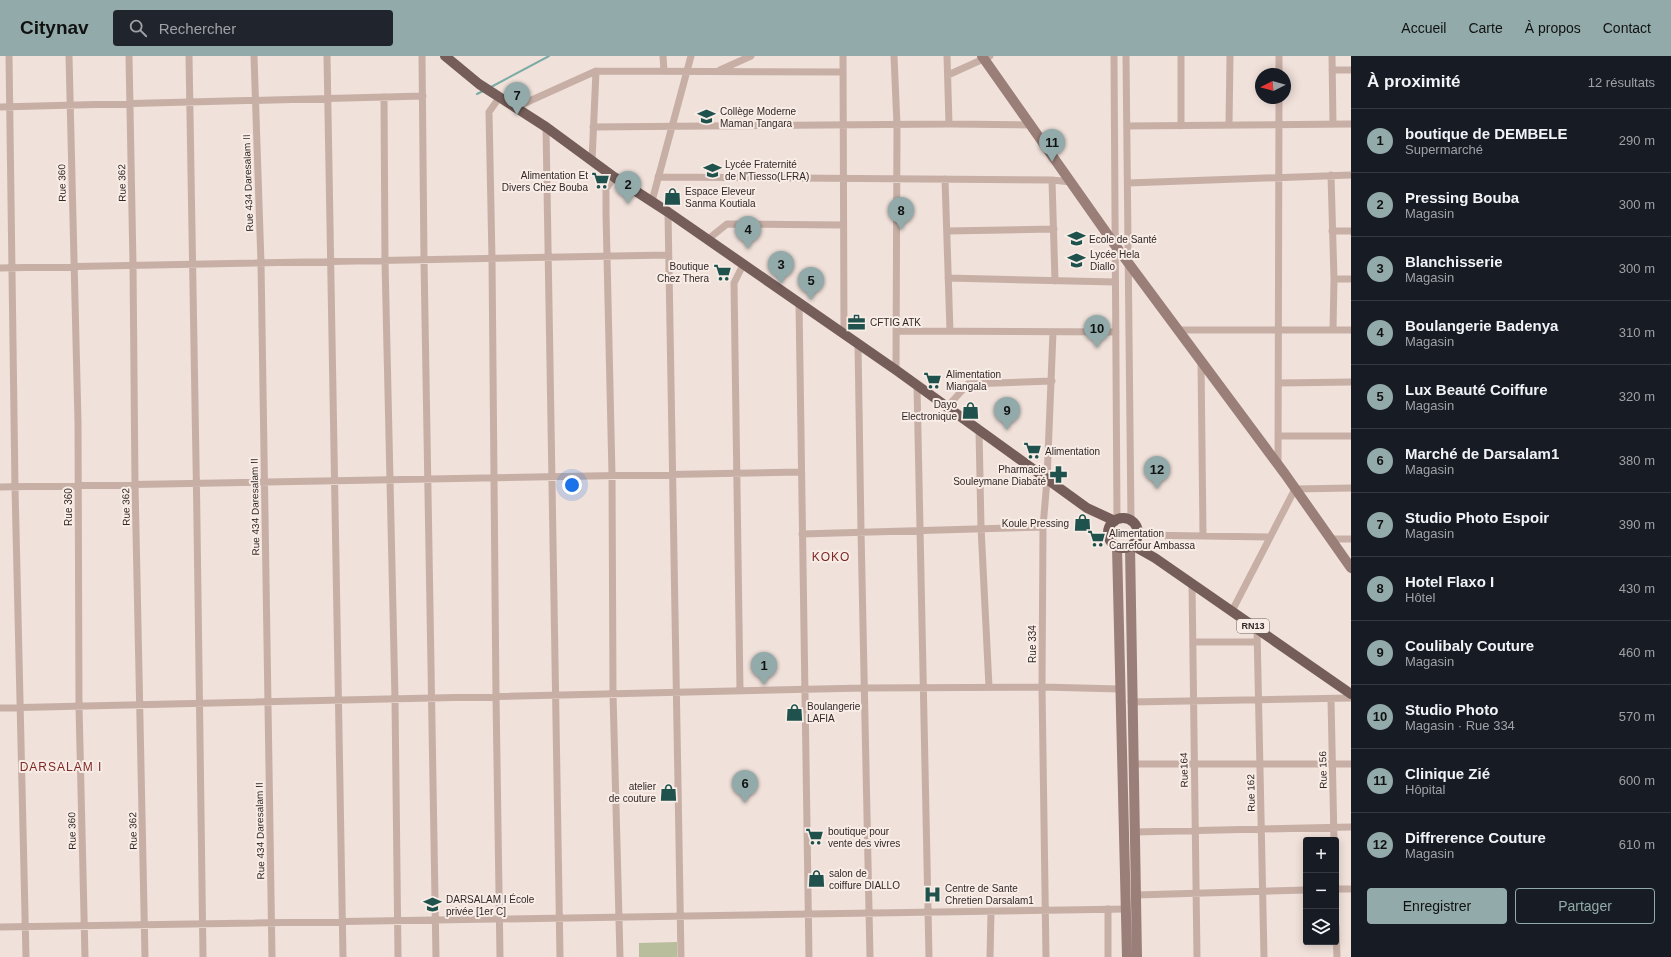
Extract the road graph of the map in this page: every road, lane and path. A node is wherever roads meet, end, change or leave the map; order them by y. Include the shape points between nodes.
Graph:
1 (9, 56) edge
2 (69, 56) edge
3 (129, 56) edge
4 (189, 56) edge
5 (254, 56) edge
6 (327, 56) edge
7 (422, 56) edge
8 (445, 56) edge
9 (663, 56) edge
10 (691, 56) edge
11 (751, 56) edge
12 (843, 56) edge
13 (894, 56) edge
14 (947, 56) edge
15 (1114, 56) edge
16 (1126, 56) edge
17 (1181, 56) edge
18 (1230, 56) edge
19 (1279, 56) edge
20 (1332, 56) edge
21 (985, 57) edge
22 (742, 58) edge
23 (1279, 68) edge
24 (1332, 70) junction
25 (1351, 70) edge
26 (596, 71) junction
27 (664, 71) junction
28 (686, 71) junction
29 (718, 71) junction
30 (742, 72) junction
31 (843, 72) junction
32 (948, 75) junction
33 (423, 96) junction
34 (384, 97) junction
35 (328, 98) junction
36 (499, 98) junction
37 (255, 100) junction
38 (190, 102) junction
39 (130, 103) junction
40 (1279, 104) edge
41 (70, 105) junction
42 (10, 106) junction
43 (0, 107) edge
44 (514, 108) junction
45 (897, 124) junction
46 (949, 124) junction
47 (1333, 124) junction
48 (1351, 124) edge
49 (843, 125) junction
50 (1031, 125) junction
51 (1230, 125) junction
52 (1279, 125) junction
53 (546, 126) junction
54 (1127, 126) junction
55 (1181, 126) junction
56 (593, 127) junction
57 (672, 127) junction
58 (592, 161) junction
59 (1351, 174) edge
60 (1331, 175) junction
61 (614, 177) junction
62 (658, 177) junction
63 (1279, 177) junction
64 (843, 179) junction
65 (897, 179) junction
66 (945, 179) junction
67 (1052, 180) junction
68 (1071, 182) junction
69 (1128, 184) junction
70 (652, 201) junction
71 (668, 212) junction
72 (843, 225) junction
73 (1054, 229) junction
74 (947, 231) junction
75 (1332, 231) junction
76 (1351, 231) edge
77 (707, 240) junction
78 (1115, 245) junction
79 (668, 255) junction
80 (607, 256) junction
81 (548, 257) junction
82 (492, 259) junction
83 (424, 260) junction
84 (385, 261) junction
85 (330, 262) junction
86 (261, 263) junction
87 (1128, 263) junction
88 (194, 264) junction
89 (134, 265) junction
90 (743, 265) junction
91 (74, 266) junction
92 (0, 268) edge
93 (11, 268) junction
94 (948, 278) junction
95 (1334, 279) junction
96 (1351, 279) edge
97 (1055, 281) junction
98 (1115, 282) junction
99 (799, 303) junction
100 (1279, 329) junction
101 (1178, 330) junction
102 (1333, 330) junction
103 (1351, 330) edge
104 (896, 331) junction
105 (950, 331) junction
106 (1053, 332) junction
107 (1116, 332) junction
108 (844, 334) junction
109 (858, 344) junction
110 (1201, 361) junction
111 (896, 370) junction
112 (1052, 381) junction
113 (1279, 382) junction
114 (1351, 382) edge
115 (917, 386) junction
116 (947, 407) junction
117 (979, 430) junction
118 (1279, 436) junction
119 (1351, 436) edge
120 (1278, 466) junction
121 (801, 472) junction
122 (736, 473) junction
123 (673, 474) junction
124 (612, 475) junction
125 (552, 476) junction
126 (493, 478) junction
127 (428, 479) junction
128 (334, 480) junction
129 (390, 480) junction
130 (1047, 480) junction
131 (264, 482) junction
132 (196, 483) junction
133 (135, 484) junction
134 (78, 485) junction
135 (15, 486) junction
136 (0, 487) edge
137 (1351, 488) edge
138 (1295, 489) junction
139 (1087, 508) junction
140 (1116, 520) junction
141 (1131, 521) junction
142 (1043, 527) junction
143 (981, 528) junction
144 (920, 530) junction
145 (1108, 530) junction
146 (861, 531) junction
147 (802, 534) junction
148 (1137, 535) junction
149 (1203, 536) junction
150 (1270, 537) junction
151 (1330, 539) junction
152 (1351, 539) edge
153 (1131, 546) junction
154 (1117, 547) junction
155 (1155, 558) junction
156 (1351, 568) edge
157 (1192, 583) junction
158 (1232, 611) junction
159 (1257, 629) junction
160 (1193, 642) junction
161 (1257, 642) junction
162 (989, 687) junction
163 (1042, 687) junction
164 (864, 688) junction
165 (923, 688) junction
166 (1120, 689) junction
167 (805, 690) junction
168 (740, 691) junction
169 (676, 692) junction
170 (613, 694) junction
171 (1351, 694) edge
172 (556, 695) junction
173 (496, 697) junction
174 (432, 698) junction
175 (1351, 698) edge
176 (395, 699) junction
177 (1331, 699) junction
178 (338, 700) junction
179 (1258, 700) junction
180 (1194, 701) junction
181 (268, 702) junction
182 (1132, 702) junction
183 (199, 704) junction
184 (140, 705) junction
185 (80, 706) junction
186 (0, 708) edge
187 (20, 708) junction
188 (1133, 764) junction
189 (1194, 764) junction
190 (1260, 764) junction
191 (1333, 764) junction
192 (1351, 764) edge
193 (1334, 827) junction
194 (1351, 827) edge
195 (1262, 829) junction
196 (1195, 830) junction
197 (1134, 832) junction
198 (1334, 837) edge
199 (1339, 889) edge
200 (1351, 889) edge
201 (1303, 890) edge
202 (1263, 892) junction
203 (1196, 893) junction
204 (1136, 895) junction
205 (1108, 909) junction
206 (1126, 909) junction
207 (1044, 910) junction
208 (991, 911) junction
209 (928, 912) junction
210 (870, 913) junction
211 (809, 914) junction
212 (680, 916) junction
213 (618, 917) junction
214 (560, 918) junction
215 (500, 919) junction
216 (397, 920) junction
217 (436, 920) junction
218 (343, 921) junction
219 (272, 922) junction
220 (144, 924) junction
221 (203, 924) junction
222 (84, 925) junction
223 (26, 926) junction
224 (0, 927) edge
225 (1337, 945) edge
226 (26, 957) edge
227 (84, 957) edge
228 (145, 957) edge
229 (203, 957) edge
230 (272, 957) edge
231 (343, 957) edge
232 (398, 957) edge
233 (436, 957) edge
234 (500, 957) edge
235 (560, 957) edge
236 (620, 957) edge
237 (681, 957) edge
238 (809, 957) edge
239 (870, 957) edge
240 (929, 957) edge
241 (990, 957) edge
242 (1046, 957) edge
243 (1108, 957) edge
244 (1127, 957) edge
245 (1137, 957) edge
246 (1197, 957) edge
247 (1264, 957) edge
248 (1337, 957) edge

1 - 42 street
2 - 41 street, Rue 360
3 - 39 street, Rue 362
4 - 38 street
5 - 37 street, Rue 434 Daresalam II
6 - 35 street
7 - 33 street
8 - 36 main road
9 - 27 street
10 - 28 street
11 - 22 street
12 - 31 street
13 - 45 street
14 - 32 street
15 - 78 street
16 - 54 street
17 - 55 street
18 - 51 street
19 - 23 street
20 - 24 street
21 - 32 street
21 - 50 main road
22 - 29 street
22 - 30 street
24 - 25 street
24 - 47 street
26 - 27 street
26 - 44 street
26 - 56 street
27 - 28 street
28 - 29 street
28 - 57 street
29 - 30 street
30 - 31 street
31 - 49 street
32 - 46 street
33 - 34 street
33 - 83 street
34 - 35 street
34 - 84 street
35 - 37 street
35 - 85 street
36 - 44 main road
36 - 82 street via 489,112
37 - 38 street
37 - 86 street, Rue 434 Daresalam II
38 - 39 street
38 - 88 street
39 - 41 street
39 - 89 street, Rue 362
40 - 52 street
41 - 42 street
41 - 91 street, Rue 360
42 - 43 street
42 - 93 street
44 - 53 main road
45 - 46 street
45 - 49 street
45 - 65 street
46 - 50 street
47 - 48 street
47 - 52 street
49 - 57 street
49 - 64 street
50 - 68 main road
51 - 52 street
51 - 55 street
52 - 63 street
53 - 58 main road
53 - 81 street
54 - 55 street
54 - 69 street
56 - 57 street
56 - 58 street
57 - 62 street
58 - 61 main road
59 - 60 street
60 - 63 street
60 - 75 street
61 - 70 main road
61 - 80 street via 606,189
62 - 64 street
62 - 70 street
63 - 69 street
63 - 100 street
64 - 65 street
64 - 72 street
65 - 66 street
65 - 104 street
66 - 67 street
66 - 74 street
67 - 68 street
67 - 73 street
68 - 78 main road
69 - 87 street
70 - 71 main road
71 - 77 main road
71 - 79 street
72 - 77 street via 727,224
72 - 108 street
73 - 74 street
73 - 97 street
74 - 94 street
75 - 76 street
75 - 95 street
77 - 90 main road
78 - 87 main road
78 - 98 street
79 - 80 street
79 - 123 street
80 - 81 street
80 - 124 street
81 - 82 street
81 - 125 street
82 - 83 street
82 - 126 street
83 - 84 street
83 - 127 street
84 - 85 street
84 - 129 street
85 - 86 street
85 - 128 street
86 - 88 street
86 - 131 street, Rue 434 Daresalam II
87 - 101 main road
87 - 141 street
88 - 89 street
88 - 132 street
89 - 91 street
89 - 133 street, Rue 362
90 - 99 main road
90 - 122 street via 734,283
91 - 93 street
91 - 134 street, Rue 360
92 - 93 street
93 - 135 street
94 - 97 street
94 - 105 street
95 - 96 street
95 - 102 street
97 - 98 street
98 - 107 street
99 - 108 main road
99 - 121 street
100 - 101 street
100 - 102 street
100 - 113 street
101 - 110 main road
102 - 103 street
104 - 105 street
104 - 111 street
105 - 106 street
106 - 107 street
106 - 112 street, Rue 334
107 - 140 street
108 - 109 main road
109 - 111 main road
109 - 146 street
110 - 120 main road
110 - 149 street
111 - 115 main road
112 - 116 street via 968,384
112 - 130 street, Rue 334
113 - 114 street
113 - 118 street
115 - 116 main road
115 - 144 street
116 - 117 main road
117 - 130 main road
117 - 143 street
118 - 119 street
118 - 120 street
120 - 138 main road
121 - 122 street
121 - 147 street
122 - 123 street
122 - 168 street
123 - 124 street
123 - 169 street
124 - 125 street
124 - 170 street
125 - 126 street
125 - 172 street
126 - 127 street
126 - 173 street
127 - 129 street
127 - 174 street
128 - 129 street
128 - 131 street
128 - 178 street
129 - 176 street
130 - 139 main road
130 - 142 street, Rue 334
131 - 132 street
131 - 181 street, Rue 434 Daresalam II
132 - 133 street
132 - 183 street
133 - 134 street
133 - 184 street, Rue 362
134 - 135 street
134 - 185 street, Rue 360
135 - 136 street
135 - 187 street
137 - 138 street
138 - 150 street
138 - 151 main road
139 - 140 main road
139 - 145 main road
140 - 141 main road
140 - 145 main road
141 - 148 main road via 1136,527
142 - 143 street
142 - 163 street, Rue 334
143 - 144 street
143 - 162 street
144 - 146 street
144 - 165 street
145 - 154 main road via 1110,540
146 - 147 street
146 - 164 street
147 - 167 street
148 - 149 street
148 - 153 main road
148 - 155 main road, RN13
149 - 150 street
150 - 158 street
151 - 152 street
151 - 156 main road
153 - 154 main road
153 - 155 main road, RN13
153 - 182 main road
154 - 166 main road
155 - 157 main road, RN13
157 - 158 main road, RN13
157 - 160 street, Rue164
158 - 159 main road, RN13
159 - 161 street, Rue 162
159 - 171 main road, RN13
160 - 161 street
160 - 180 street, Rue164
161 - 179 street, Rue 162
162 - 163 street
162 - 165 street
163 - 166 street
163 - 207 street, Rue 334
164 - 165 street
164 - 167 street
164 - 210 street
165 - 209 street
166 - 206 main road
167 - 168 street
167 - 211 street
168 - 169 street
169 - 170 street
169 - 212 street
170 - 172 street
170 - 213 street
172 - 173 street
172 - 214 street
173 - 174 street
173 - 215 street
174 - 176 street
174 - 217 street
175 - 177 street
176 - 178 street
176 - 216 street
177 - 179 street
177 - 191 street, Rue 156
178 - 181 street
178 - 218 street
179 - 180 street
179 - 190 street, Rue 162
180 - 182 street
180 - 189 street, Rue164
181 - 183 street
181 - 219 street, Rue 434 Daresalam II
182 - 188 main road
183 - 184 street
183 - 221 street
184 - 185 street
184 - 220 street, Rue 362
185 - 187 street
185 - 222 street, Rue 360
186 - 187 street
187 - 223 street
188 - 189 street
188 - 197 main road
189 - 190 street
189 - 196 street, Rue164
190 - 191 street
190 - 195 street, Rue 162
191 - 192 street
191 - 193 street, Rue 156
193 - 194 street
193 - 195 street
193 - 198 street, Rue 156
195 - 196 street
195 - 202 street, Rue 162
196 - 197 street
196 - 203 street, Rue164
197 - 204 main road
199 - 200 street
201 - 202 street
202 - 203 street
202 - 247 street, Rue 162
203 - 204 street
203 - 246 street, Rue164
204 - 245 main road
205 - 206 street
205 - 207 street
205 - 243 street
206 - 244 main road
207 - 208 street
207 - 242 street, Rue 334
208 - 209 street
208 - 241 street
209 - 210 street
209 - 240 street
210 - 211 street
210 - 239 street
211 - 212 street
211 - 238 street
212 - 213 street
212 - 237 street
213 - 214 street
213 - 236 street
214 - 215 street
214 - 235 street
215 - 217 street
215 - 234 street
216 - 217 street
216 - 218 street
216 - 232 street
217 - 233 street
218 - 219 street
218 - 231 street
219 - 221 street
219 - 230 street, Rue 434 Daresalam II
220 - 221 street
220 - 222 street
220 - 228 street, Rue 362
221 - 229 street
222 - 223 street
222 - 227 street, Rue 360
223 - 224 street
223 - 226 street
225 - 248 street

